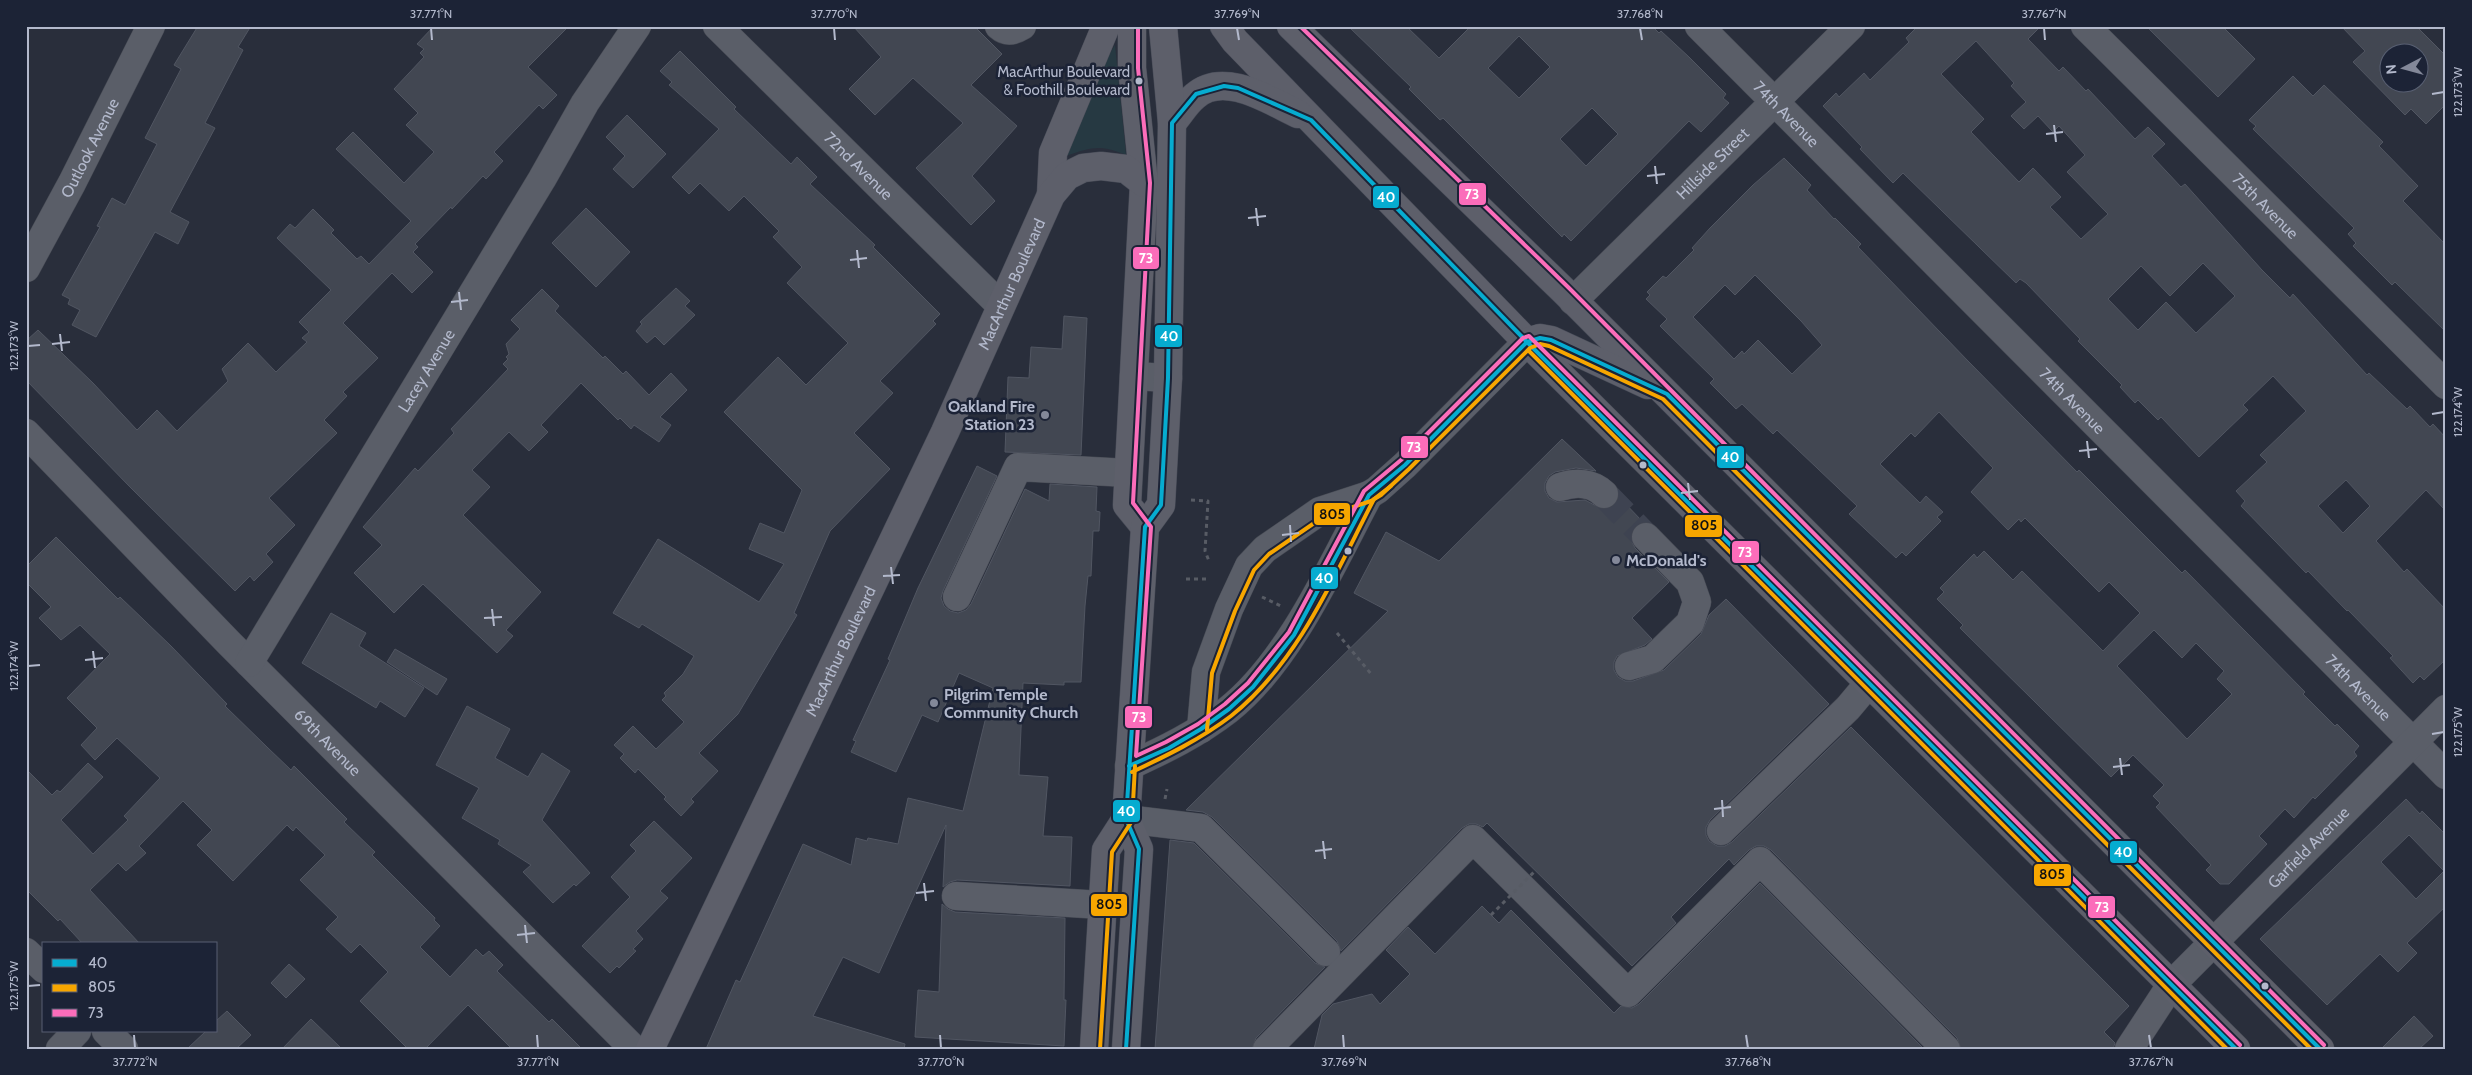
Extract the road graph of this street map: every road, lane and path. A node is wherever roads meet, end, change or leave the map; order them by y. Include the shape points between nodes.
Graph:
1 (151, 26) edge
2 (636, 26) edge
3 (717, 26) edge
4 (1000, 26) edge
5 (1022, 26) edge
6 (1106, 26) edge
7 (1132, 26) edge
8 (1164, 26) edge
9 (1224, 26) edge
10 (1291, 26) edge
11 (1699, 26) edge
12 (1852, 26) edge
13 (2085, 26) edge
14 (1774, 102) junction
15 (1311, 120) junction
16 (1172, 123) junction
17 (1144, 183) junction
18 (1051, 195) junction
19 (26, 268) edge
20 (1573, 301) junction
21 (1000, 306) junction
22 (1528, 342) junction
23 (1134, 376) junction
24 (1168, 378) junction
25 (2446, 385) edge
26 (1667, 394) junction
27 (26, 433) edge
28 (1128, 473) junction
29 (1560, 487) dead end
30 (1604, 494) tunnel mouth
31 (1370, 495) junction
32 (1191, 500) dead end
33 (1145, 527) junction
34 (1646, 537) tunnel mouth
35 (1209, 561) dead end
36 (1186, 579) dead end
37 (1208, 579) dead end
38 (1255, 594) dead end
39 (957, 597) dead end
40 (1282, 606) dead end
41 (1337, 633) dead end
42 (249, 663) junction
43 (1629, 666) dead end
44 (1372, 675) dead end
45 (1869, 683) junction
46 (2446, 710) edge
47 (1200, 729) junction
48 (2413, 742) junction
49 (1129, 766) junction
50 (2446, 775) edge
51 (1126, 819) junction
52 (1721, 831) dead end
53 (1536, 870) dead end
54 (956, 896) dead end
55 (1102, 906) junction
56 (1491, 915) dead end
57 (2213, 942) junction
58 (26, 952) edge
59 (1326, 952) dead end
60 (42, 967) edge
61 (2171, 985) junction
62 (75, 1032) edge
63 (107, 1032) edge
64 (60, 1049) edge
65 (124, 1049) edge
66 (634, 1049) edge
67 (650, 1049) edge
68 (1094, 1049) edge
69 (1126, 1049) edge
70 (1267, 1049) edge
71 (1946, 1049) edge
72 (2129, 1049) edge
73 (2236, 1049) edge
74 (2320, 1049) edge

1 - 19 street, Outlook Avenue
2 - 42 street, Lacey Avenue via 585,103
3 - 21 street, 72nd Avenue
4 - 5 street via 1004,30 1013,30
6 - 18 main road, MacArthur Boulevard via 1053,153
7 - 17 main road via 1132,68
8 - 16 main road
9 - 15 main road
10 - 20 main road
11 - 14 street, 74th Avenue
12 - 14 street, Hillside Street
13 - 25 street, 75th Avenue
14 - 20 street, Hillside Street
14 - 48 street, 74th Avenue
15 - 16 main road via 1238,88 1224,86 1196,94
15 - 22 main road
16 - 24 main road
17 - 18 main road, MacArthur Boulevard via 1126,169 1116,166 1083,168 1067,176
17 - 23 main road
18 - 21 main road, MacArthur Boulevard
20 - 26 main road
21 - 67 main road, MacArthur Boulevard via 945,432
22 - 26 main road via 1540,338 1552,340
22 - 31 street via 1405,465
22 - 45 main road
23 - 24 street
23 - 28 main road
24 - 33 main road via 1161,505
26 - 57 main road
27 - 42 street, 69th Avenue
28 - 33 main road via 1127,505
28 - 39 street via 1018,467
29 - 30 street via 1575,482 1598,488
31 - 47 street via 1294,635 1252,687 1229,709
31 - 47 street via 1320,511 1265,549 1249,566 1206,672
32 - 35 path via 1208,501 1205,551
33 - 49 main road
34 - 43 street via 1690,582 1697,602 1690,622 1653,659
36 - 37 path
38 - 40 path
41 - 44 path
42 - 66 street, 69th Avenue
45 - 52 street via 1848,708
45 - 61 main road
46 - 48 street, Garfield Avenue
47 - 49 street via 1169,748
48 - 50 street, 74th Avenue
48 - 57 street, Garfield Avenue
49 - 51 main road
51 - 55 main road via 1106,850
51 - 59 street via 1201,828
51 - 69 main road via 1139,849
53 - 56 path, bridge
54 - 55 street
55 - 68 main road
57 - 61 street, Garfield Avenue
57 - 74 main road
58 - 60 street
61 - 72 street, Garfield Avenue
61 - 73 main road
62 - 64 street
63 - 65 street
70 - 71 street via 1473,839 1628,993 1760,861

